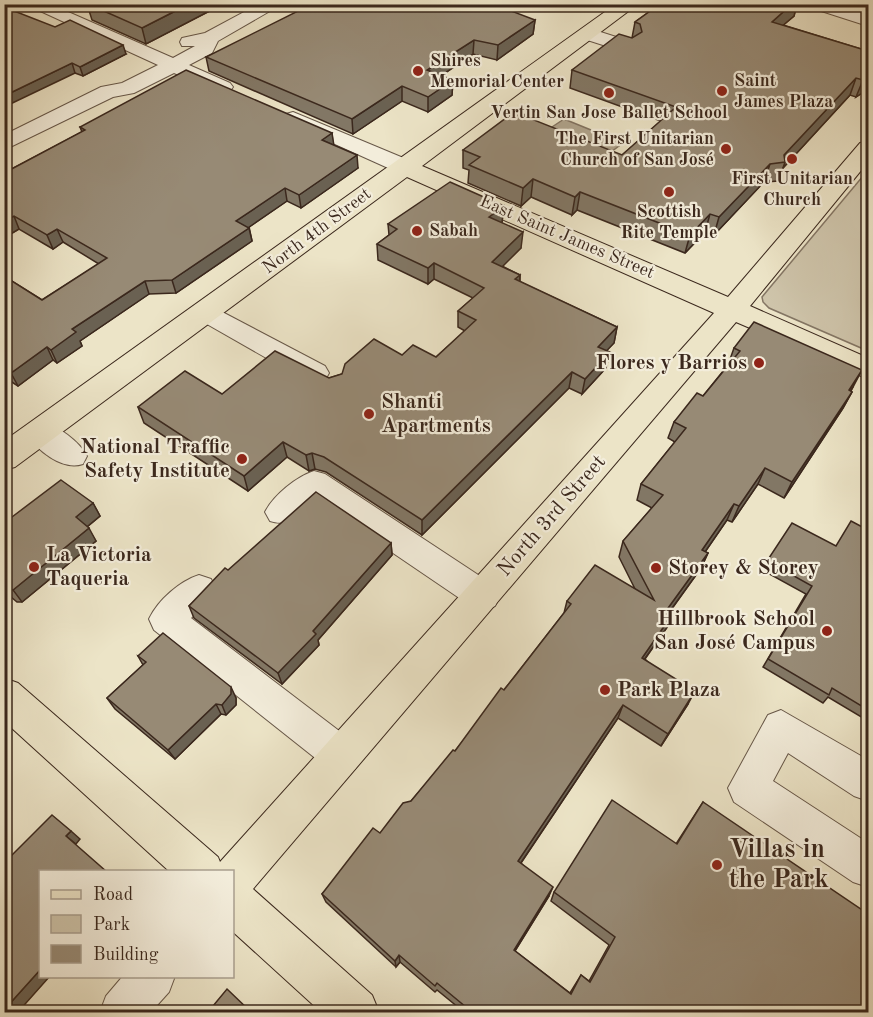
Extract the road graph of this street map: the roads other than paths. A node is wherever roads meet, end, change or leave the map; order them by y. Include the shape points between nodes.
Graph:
1 (34, 4) edge
2 (273, 4) edge
3 (629, 4) edge
4 (824, 10) edge
5 (868, 21) edge
6 (588, 34) junction
7 (628, 47) edge
8 (164, 62) junction
9 (240, 95) edge
10 (281, 112) edge
11 (4, 144) edge
12 (868, 148) edge
13 (405, 167) junction
14 (732, 310) junction
15 (207, 313) junction
16 (868, 369) edge
17 (332, 382) edge
18 (41, 432) junction
19 (72, 456) dead end
20 (4, 458) edge
21 (281, 512) dead end
22 (199, 589) dead end
23 (483, 596) junction
24 (4, 696) edge
25 (342, 756) junction
26 (868, 783) edge
27 (868, 867) edge
28 (201, 870) edge
29 (234, 879) edge
30 (234, 902) edge
31 (151, 978) edge
32 (123, 1012) edge
33 (355, 1012) edge

1 - 8 street
2 - 8 street via 210,38 206,49
3 - 6 main road, North 4th Street
4 - 5 street
6 - 7 street
6 - 13 main road, North 4th Street
8 - 9 street
8 - 11 street via 127,89 108,91
10 - 13 street, East Saint James Street
12 - 14 main road, North 3rd Street
13 - 14 main road, East Saint James Street
13 - 15 main road, North 4th Street
14 - 16 main road, East Saint James Street
14 - 23 main road, North 3rd Street
15 - 17 street
15 - 18 main road, North 4th Street
18 - 19 street
18 - 20 main road, North 4th Street
21 - 23 street via 314,483
22 - 25 street via 166,619
23 - 25 main road, North 3rd Street
24 - 28 main road
25 - 29 main road, North 3rd Street
26 - 27 street via 781,728 748,788
30 - 33 main road
31 - 32 street

